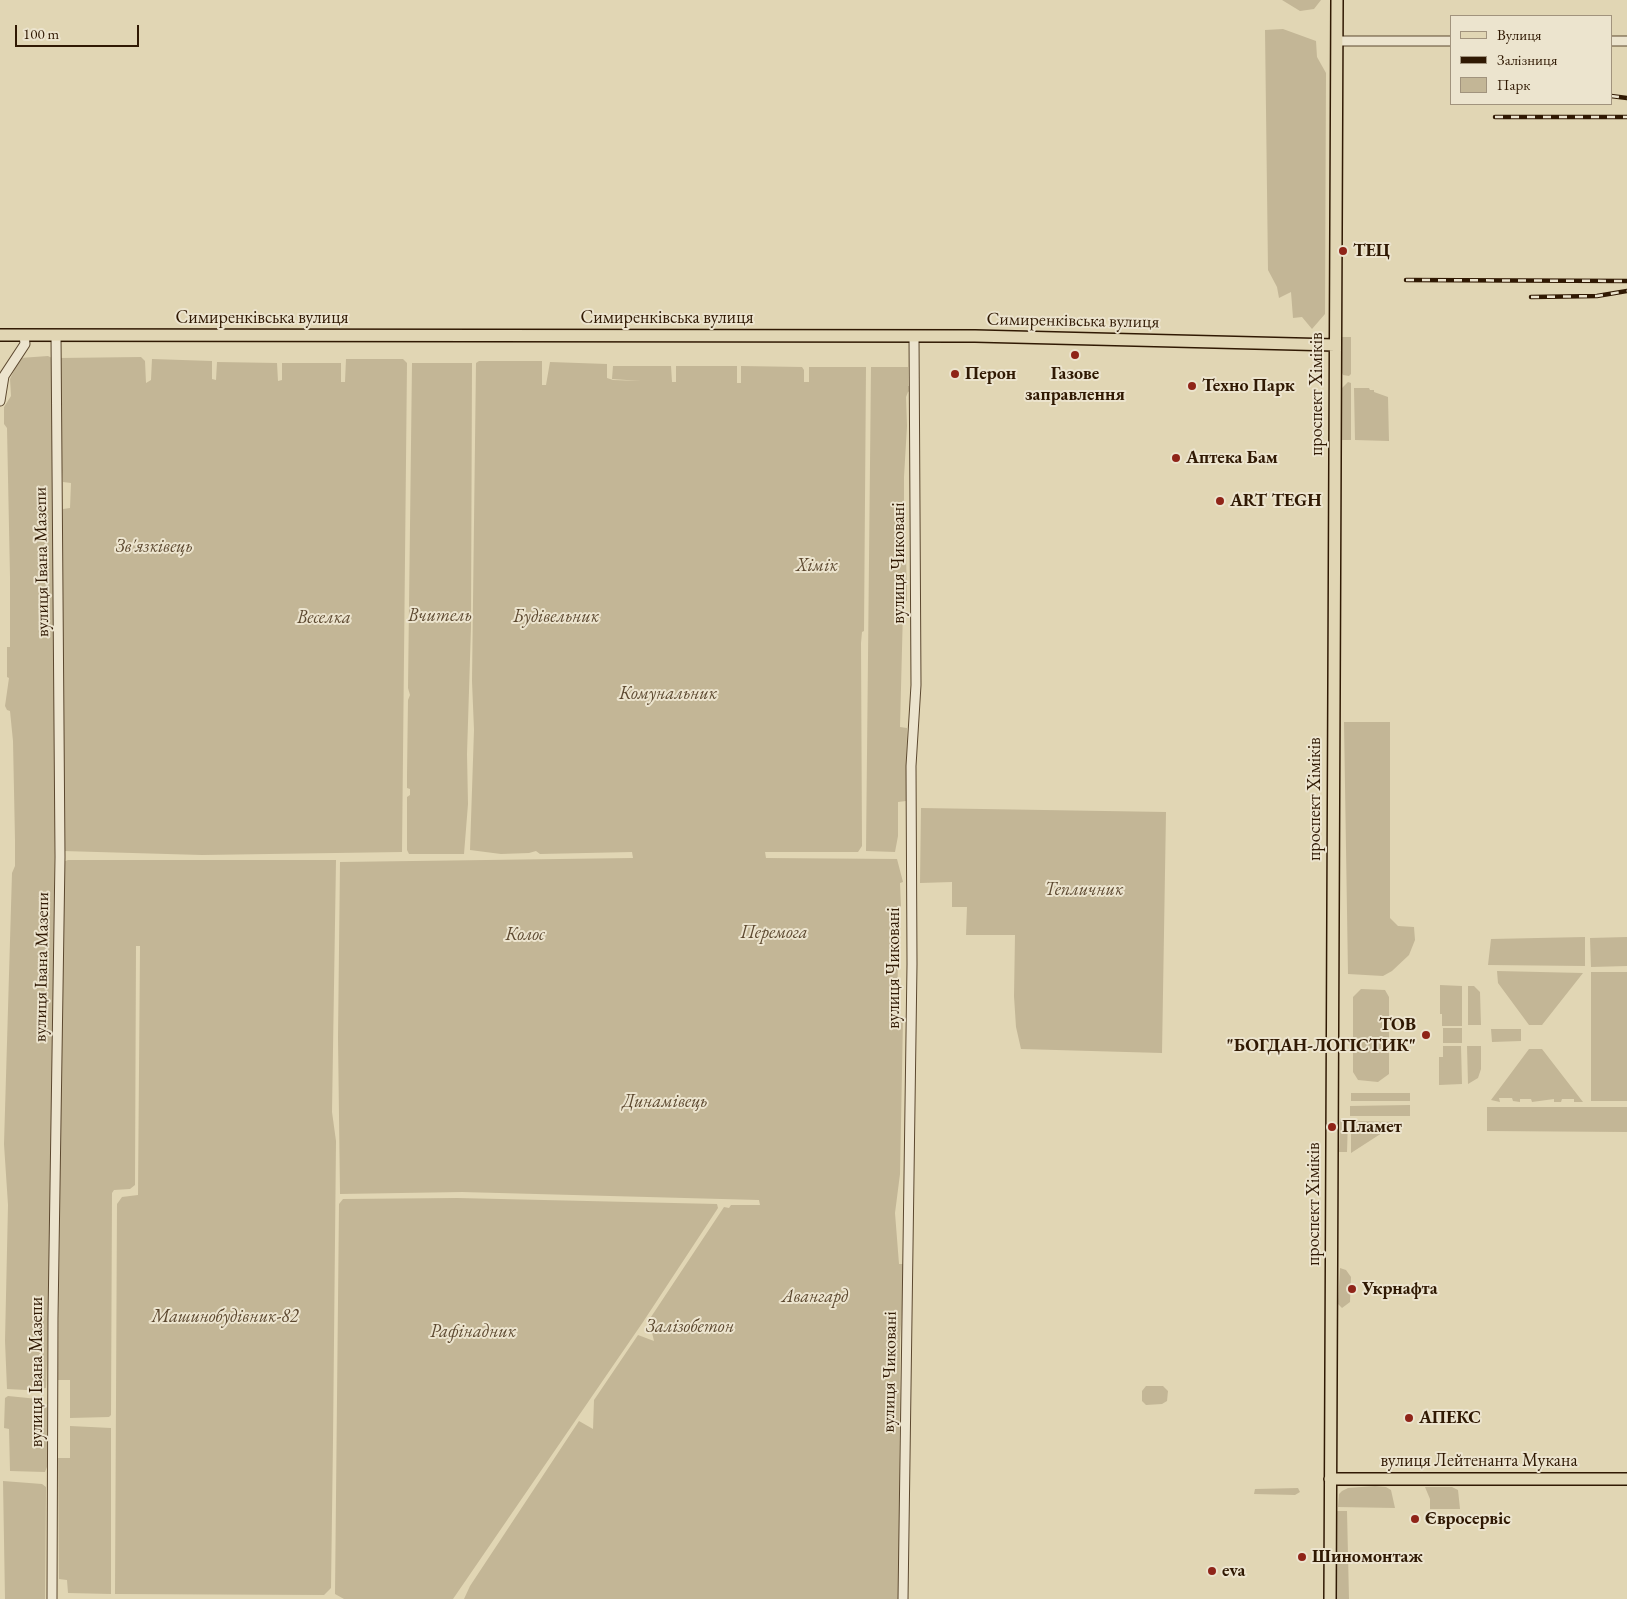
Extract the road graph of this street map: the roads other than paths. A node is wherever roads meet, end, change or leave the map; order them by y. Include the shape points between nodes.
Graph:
1 (1337, 0) edge
2 (1337, 41) junction
3 (1450, 41) edge
4 (1612, 41) edge
5 (1627, 41) edge
6 (0, 335) edge
7 (24, 335) junction
8 (56, 335) junction
9 (914, 336) junction
10 (1335, 345) junction
11 (0, 401) edge
12 (1330, 1479) junction
13 (1627, 1479) edge
14 (52, 1599) edge
15 (903, 1599) edge
16 (1330, 1599) edge

1 - 2 main road, проспект Хіміків
2 - 3 street
2 - 10 main road, проспект Хіміків
4 - 5 street
6 - 7 main road, Симиренківська вулиця
7 - 8 main road, Симиренківська вулиця
7 - 11 street via 25,344 4,376
8 - 9 main road, Симиренківська вулиця
8 - 14 street, вулиця Івана Мазепи via 60,857
9 - 10 main road, Симиренківська вулиця
9 - 15 street, вулиця Чиковані via 916,685 911,766 912,964
10 - 12 main road, проспект Хіміків
12 - 13 main road, вулиця Лейтенанта Мукана
12 - 16 main road, проспект Хіміків

